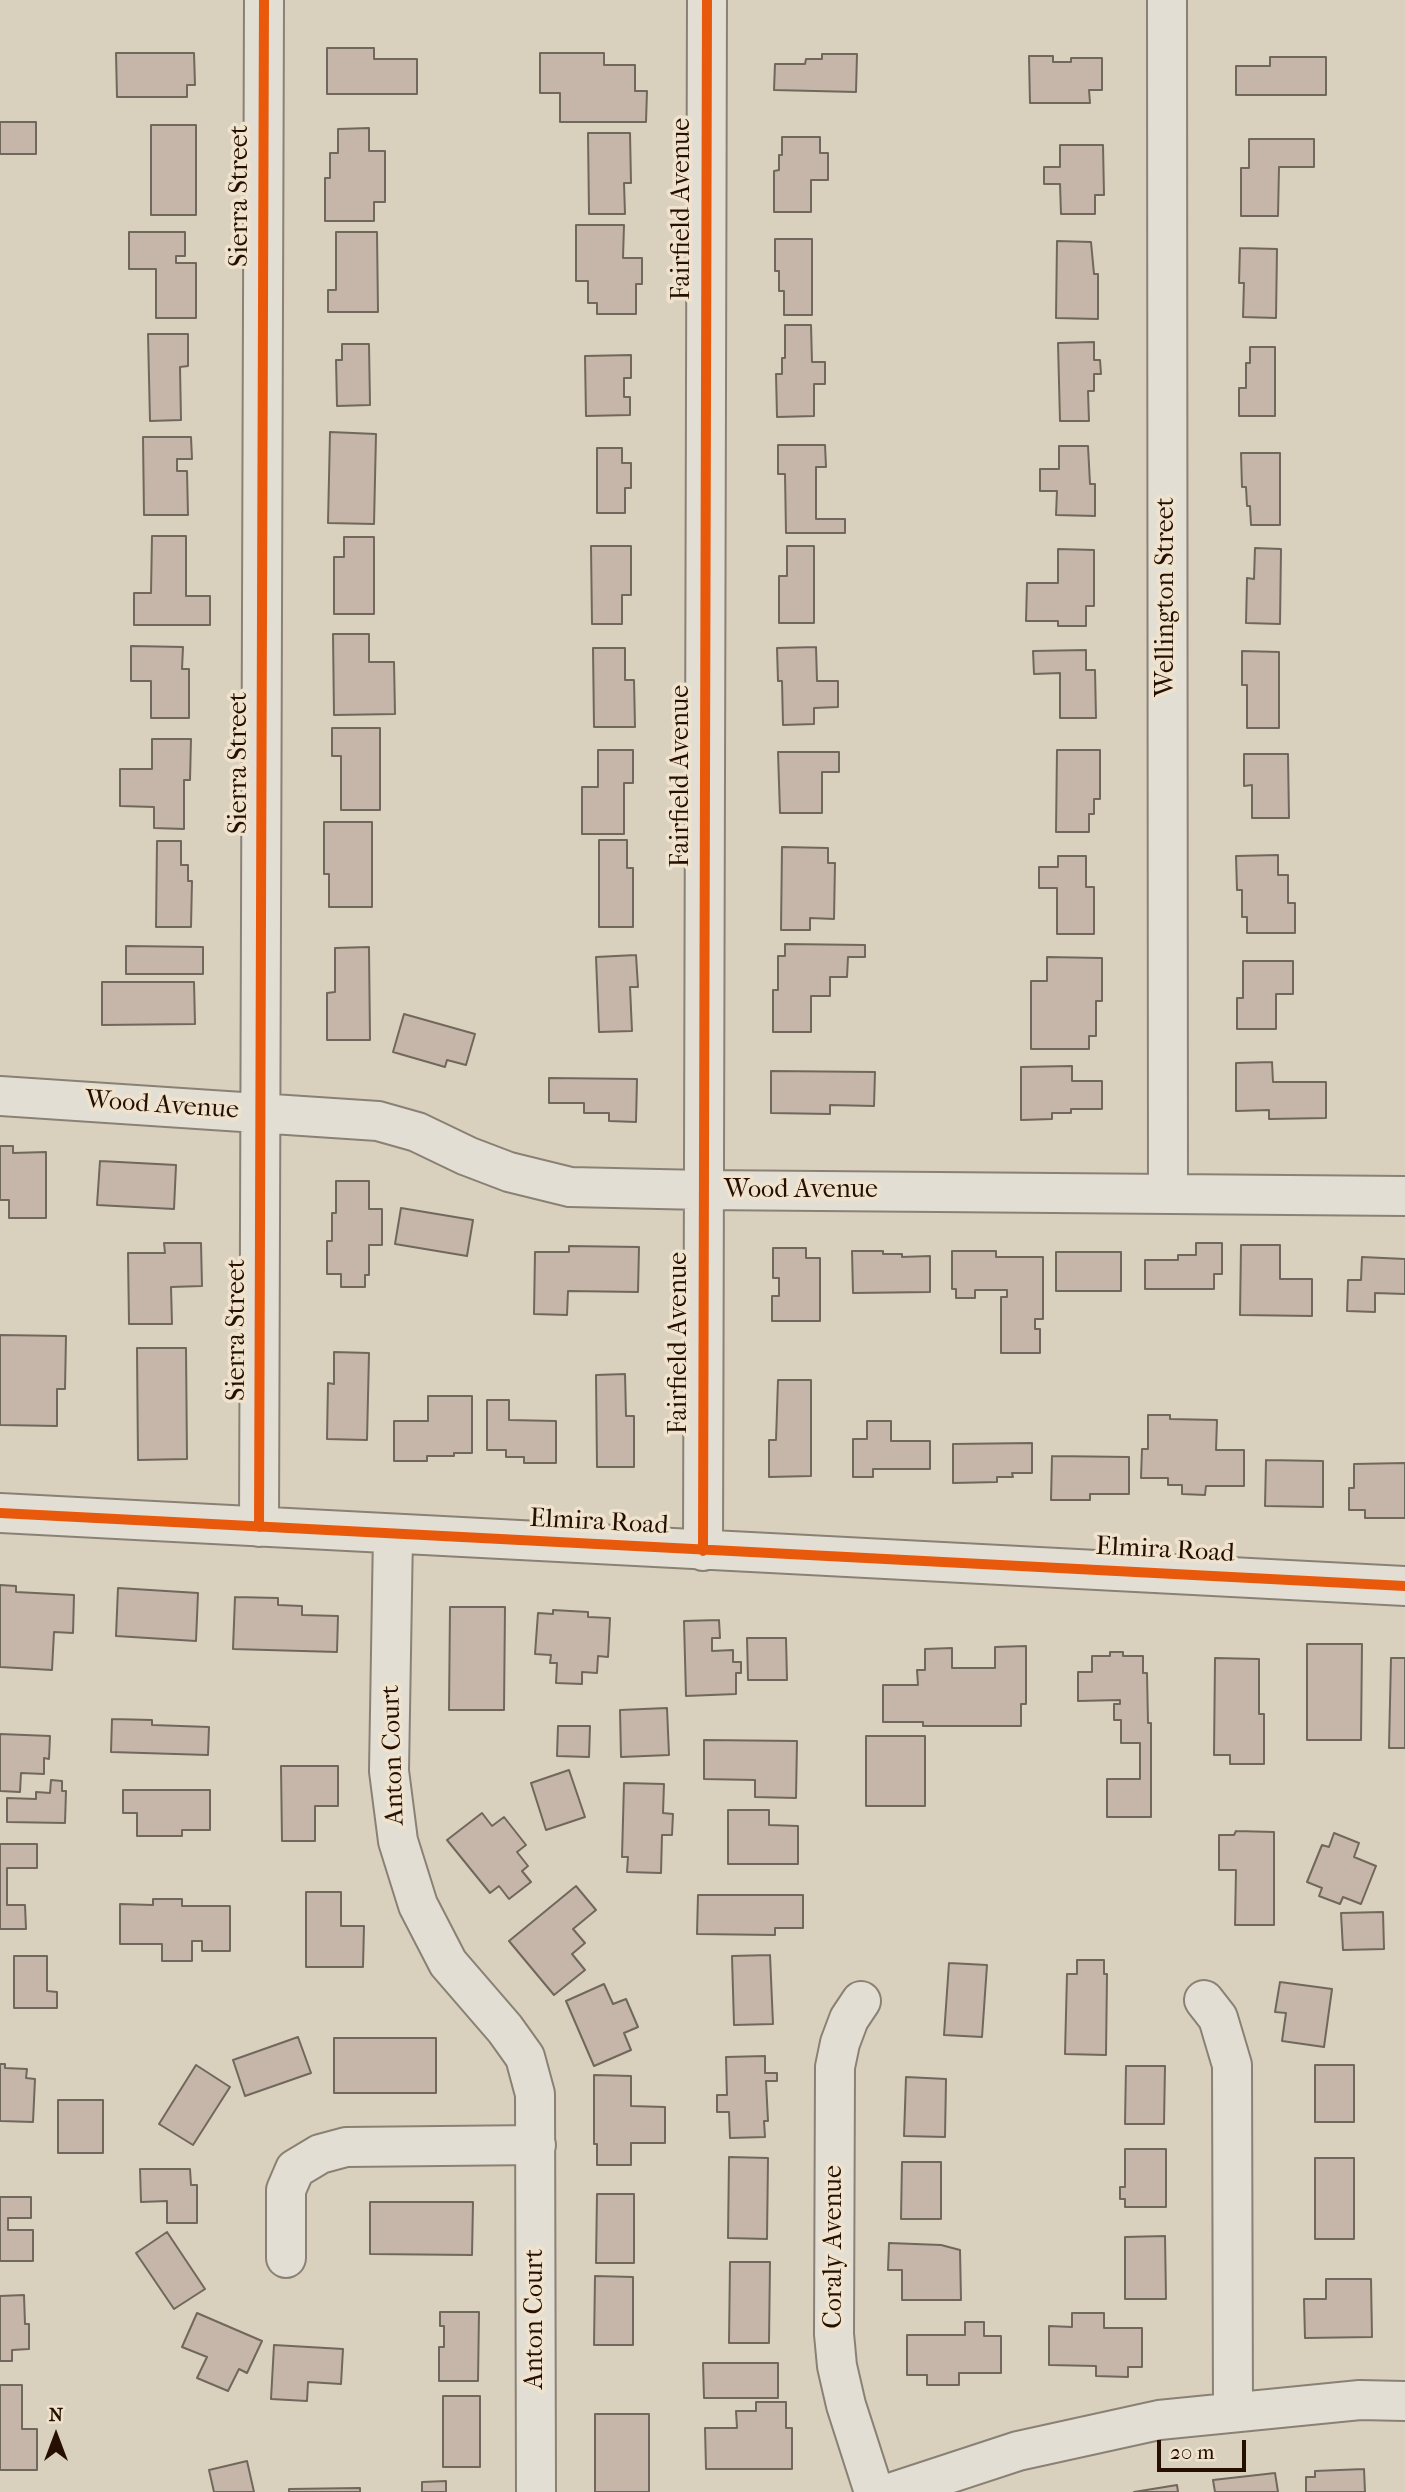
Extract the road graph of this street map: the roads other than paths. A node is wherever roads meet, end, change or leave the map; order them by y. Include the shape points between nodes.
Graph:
1 (264, 0) edge
2 (707, 0) edge
3 (1167, 0) edge
4 (0, 1096) edge
5 (262, 1112) junction
6 (703, 1190) junction
7 (1168, 1194) junction
8 (1405, 1196) edge
9 (0, 1514) edge
10 (259, 1527) junction
11 (393, 1534) junction
12 (703, 1551) junction
13 (1405, 1586) edge
14 (1203, 2000) dead end
15 (861, 2001) dead end
16 (536, 2146) junction
17 (286, 2259) dead end
18 (1405, 2401) edge
19 (1233, 2412) junction
20 (536, 2492) edge
21 (874, 2492) edge
22 (893, 2492) edge

1 - 5 street, Sierra Street
2 - 6 street, Fairfield Avenue
3 - 7 street, Wellington Street
4 - 5 street, Wood Avenue
5 - 6 street, Wood Avenue via 377,1121 417,1132 509,1172 570,1186
5 - 10 street, Sierra Street
6 - 7 street, Wood Avenue
6 - 12 street, Fairfield Avenue
7 - 8 street, Wood Avenue
9 - 10 street, Elmira Road
10 - 11 street, Elmira Road
11 - 12 street, Elmira Road
11 - 16 street, Anton Court via 389,1771 398,1841 418,1905 448,1963 525,2057 535,2094
12 - 13 street, Elmira Road
14 - 19 street via 1218,2018 1232,2065
15 - 21 street, Coraly Avenue via 845,2031 835,2067 834,2334 846,2405
16 - 17 street via 346,2147 320,2154 295,2169 286,2190
16 - 20 street, Anton Court
18 - 19 street via 1360,2400
19 - 22 street via 1159,2420 1018,2451

